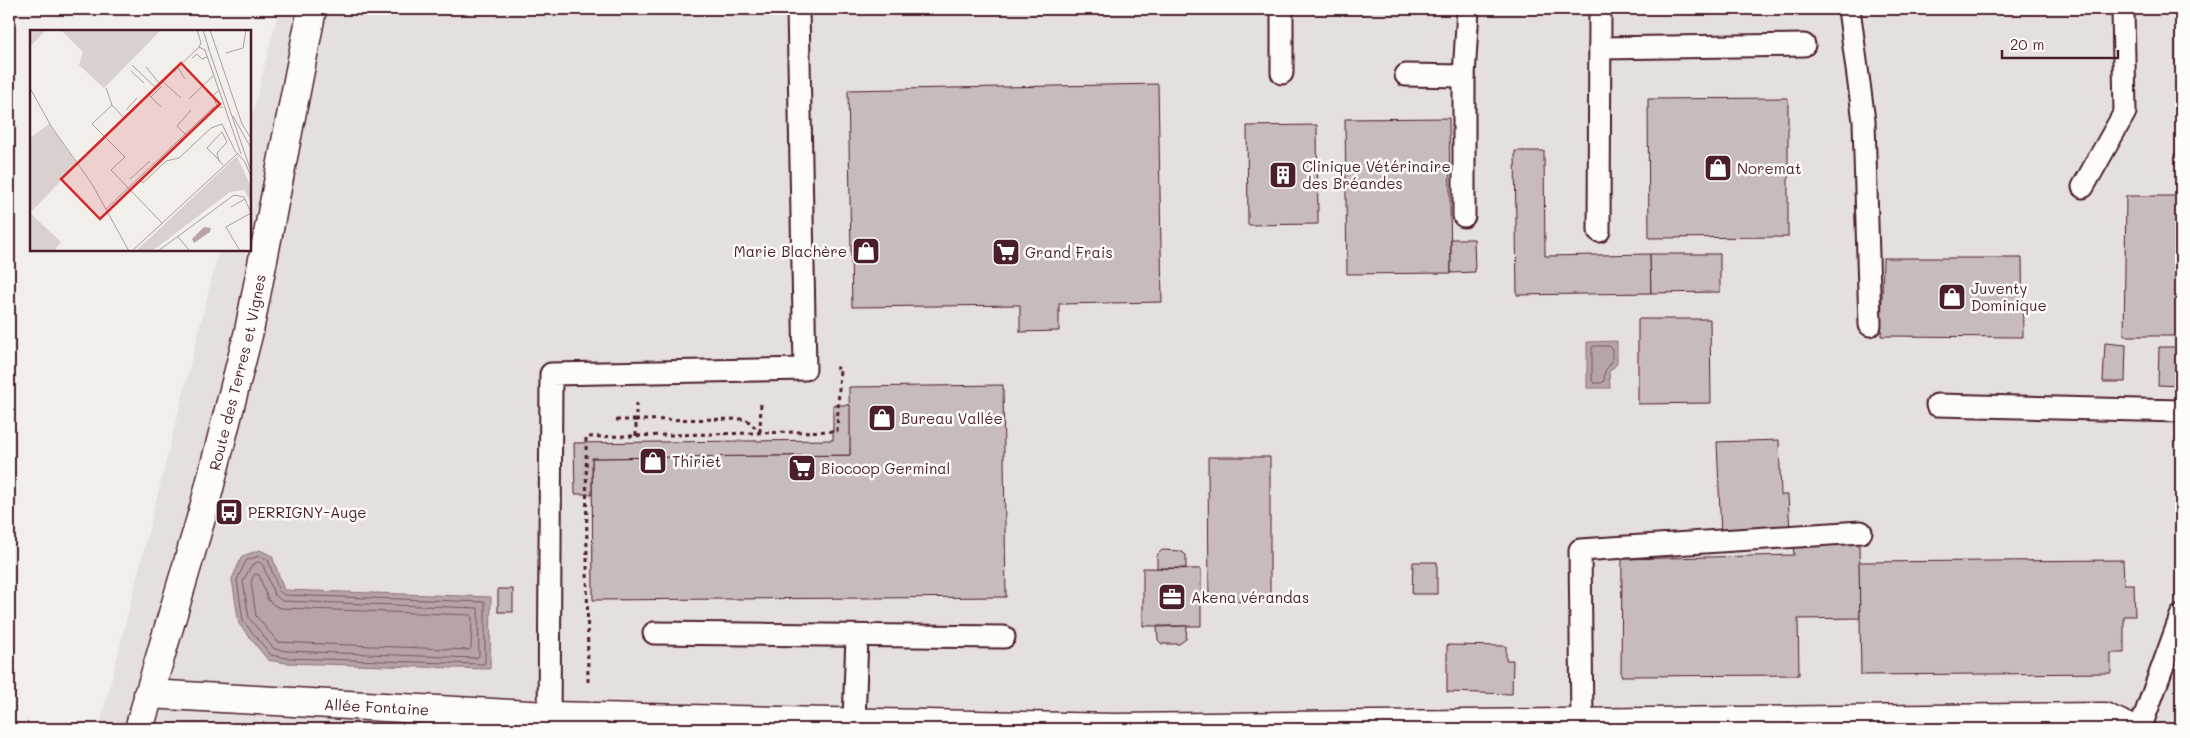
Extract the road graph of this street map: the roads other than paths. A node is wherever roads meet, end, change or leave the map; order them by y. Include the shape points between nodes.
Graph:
1 (312, 9) edge
2 (798, 9) edge
3 (1282, 9) edge
4 (1468, 9) edge
5 (1600, 9) edge
6 (1849, 9) edge
7 (2123, 9) edge
8 (1804, 45) dead end
9 (1600, 48) junction
10 (1282, 73) dead end
11 (1406, 75) dead end
12 (1464, 76) junction
13 (2083, 187) dead end
14 (1464, 216) dead end
15 (1599, 231) dead end
16 (1870, 325) dead end
17 (1937, 405) dead end
18 (2181, 411) edge
19 (1861, 532) dead end
20 (2181, 616) edge
21 (654, 633) dead end
22 (857, 636) junction
23 (1004, 637) dead end
24 (148, 694) junction
25 (549, 722) edge
26 (854, 722) junction
27 (1582, 723) junction
28 (746, 724) edge
29 (139, 729) edge
30 (2131, 729) edge
31 (2140, 729) edge

1 - 24 street, Route des Terres et Vignes via 248,331 204,508
2 - 25 lane via 804,369 551,374
3 - 10 lane
4 - 12 lane
5 - 9 lane
6 - 16 lane via 1864,121
7 - 13 lane via 2125,112
8 - 9 lane
9 - 15 lane
11 - 12 lane
12 - 14 lane
17 - 18 lane
19 - 27 lane via 1580,550
20 - 31 lane
21 - 22 lane
22 - 23 lane
22 - 26 lane
24 - 25 street, Allée Fontaine
24 - 29 street, Route des Terres et Vignes
25 - 28 street, Allée Fontaine via 589,717
26 - 27 street, Allée Fontaine via 1115,728
26 - 28 street, Allée Fontaine
27 - 30 street, Allée Fontaine via 2104,717

